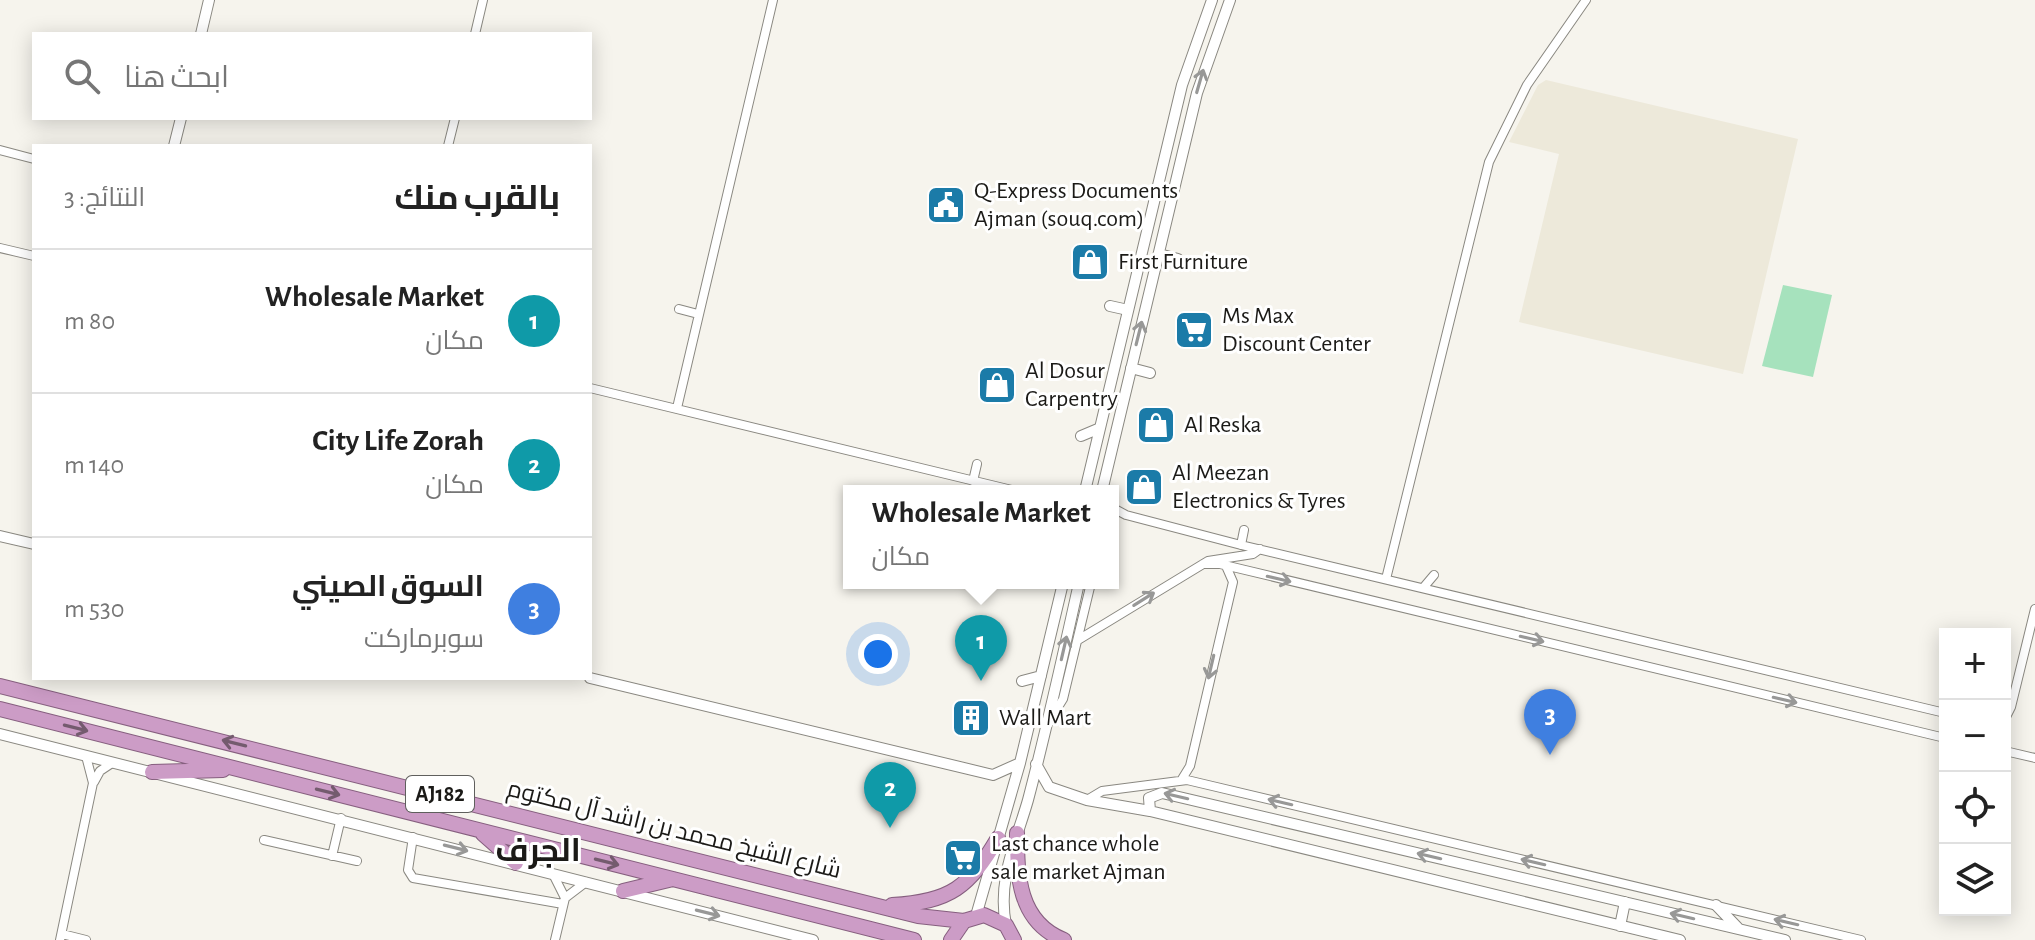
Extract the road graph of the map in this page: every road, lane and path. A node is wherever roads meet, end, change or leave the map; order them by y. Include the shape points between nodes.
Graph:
1 (209, 0) edge
2 (483, 0) edge
3 (773, 0) edge
4 (1212, 0) edge
5 (1230, 0) edge
6 (1586, 0) edge
7 (201, 32) edge
8 (475, 32) edge
9 (180, 120) edge
10 (454, 120) edge
11 (174, 144) edge
12 (448, 144) edge
13 (0, 150) edge
14 (32, 158) edge
15 (0, 248) edge
16 (1159, 254) junction
17 (32, 256) edge
18 (1178, 259) dead end
19 (1110, 306) dead end
20 (679, 309) dead end
21 (1128, 310) junction
22 (698, 314) junction
23 (1131, 368) junction
24 (1150, 373) dead end
25 (592, 388) edge
26 (677, 408) junction
27 (1100, 428) junction
28 (1081, 436) dead end
29 (977, 464) dead end
30 (973, 481) junction
31 (990, 485) edge
32 (1086, 485) edge
33 (1104, 485) edge
34 (1119, 511) edge
35 (1119, 515) edge
36 (1126, 515) junction
37 (1244, 530) dead end
38 (0, 536) edge
39 (32, 544) edge
40 (1241, 545) junction
41 (1260, 549) junction
42 (1203, 564) junction
43 (1226, 566) junction
44 (1434, 575) dead end
45 (1386, 579) junction
46 (1423, 588) junction
47 (1062, 589) edge
48 (1078, 589) edge
49 (1090, 589) edge
50 (2035, 609) edge
51 (1078, 640) junction
52 (1041, 676) junction
53 (592, 678) edge
54 (1022, 681) dead end
55 (0, 686) edge
56 (2011, 707) edge
57 (0, 709) edge
58 (1939, 712) edge
59 (1046, 726) junction
60 (0, 734) edge
61 (1939, 737) edge
62 (2011, 752) edge
63 (86, 756) junction
64 (2035, 758) edge
65 (112, 763) junction
66 (1020, 763) junction
67 (1036, 764) junction
68 (235, 768) junction
69 (152, 772) junction
70 (993, 775) junction
71 (1182, 779) junction
72 (93, 783) junction
73 (1054, 790) junction
74 (1011, 799) junction
75 (1087, 800) junction
76 (1028, 801) junction
77 (1150, 811) junction
78 (341, 818) junction
79 (480, 831) junction
80 (1017, 833) junction
81 (413, 837) junction
82 (998, 838) junction
83 (264, 840) dead end
84 (332, 856) junction
85 (357, 861) dead end
86 (516, 863) junction
87 (552, 874) junction
88 (676, 878) junction
89 (586, 882) junction
90 (623, 891) junction
91 (564, 901) junction
92 (1625, 902) junction
93 (1716, 905) junction
94 (880, 906) junction
95 (970, 919) junction
96 (858, 924) junction
97 (1620, 926) junction
98 (1740, 929) junction
99 (1010, 933) edge
100 (61, 937) edge
101 (796, 938) edge
102 (86, 940) edge
103 (555, 940) edge
104 (813, 940) edge
105 (883, 940) edge
106 (914, 940) edge
107 (951, 940) edge
108 (1027, 940) edge
109 (1064, 940) edge
110 (1680, 940) edge
111 (1785, 940) edge
112 (1861, 940) edge

1 - 7 street
2 - 8 street
3 - 22 street
4 - 21 street via 1182,85
16 -> 5 street via 1202,74
6 - 45 street via 1527,85 1489,162
9 - 11 street
10 - 12 street
13 - 14 street
15 - 17 street
16 - 18 street
23 -> 16 street
19 - 21 street
20 - 22 street
21 - 27 street
22 - 26 street
23 - 24 street
23 - 33 street
25 - 26 street
26 - 30 street
27 - 28 street
27 - 32 street
29 - 30 street
30 - 31 street
34 - 36 street
35 - 36 street
36 - 40 street
37 - 40 street
38 - 39 street
40 - 41 street
41 - 42 street
41 - 45 street
42 - 43 street
51 -> 42 street
43 -> 61 street
43 -> 71 street via 1233,582 1190,766
44 - 46 street
45 - 46 street
46 - 58 street
47 - 52 street
59 -> 48 street
49 - 51 street
50 - 56 street
51 - 59 street via 1063,699
52 - 54 street
52 - 66 street
53 - 70 street
94 -> 55 highway, شارع الشيخ محمد بن راشد آل مكتوم / AJ182
57 -> 68 highway, شارع الشيخ محمد بن راشد آل مكتوم / AJ182
59 - 67 street
60 - 63 street
62 - 64 street
63 - 65 street
63 - 72 street
65 - 69 street
65 - 72 street
66 - 70 street
66 - 74 street
67 - 73 street via 1042,780
67 - 76 street
68 - 69 highway
68 -> 79 highway, شارع الشيخ محمد بن راشد آل مكتوم / AJ182
69 - 78 street
70 - 74 street
71 - 75 street via 1102,791
93 -> 71 street
72 - 100 street
73 - 75 street
73 - 76 street
74 - 82 street
75 - 77 street
76 - 80 street
92 -> 77 street via 1162,793 1149,798
77 - 97 street
78 - 81 street
78 - 84 street
79 - 86 highway
79 -> 88 highway, شارع الشيخ محمد بن راشد آل مكتوم / AJ182
80 - 99 street via 1002,894
80 - 109 highway via 1020,893 1039,925
81 -> 86 street
81 - 91 street via 408,870 413,878
82 - 94 highway via 974,875 955,891 931,902
82 - 95 street
83 - 84 street
84 - 85 street
86 - 87 street
87 - 89 street
87 - 91 street
88 - 90 highway
88 - 96 highway, شارع الشيخ محمد بن راشد آل مكتوم / AJ182
89 - 90 street
89 - 91 street
90 -> 101 street
91 - 103 street
92 - 97 street
98 -> 92 street
93 - 98 street
112 -> 93 street
94 - 95 highway, شارع الشيخ محمد بن راشد آل مكتوم / AJ182 via 930,919
95 - 99 highway, شارع الشيخ محمد بن راشد آل مكتوم via 992,917
95 - 107 highway
96 - 105 highway
96 - 106 highway, شارع الشيخ محمد بن راشد آل مكتوم / AJ182
97 - 110 street
98 - 111 street
99 - 108 highway
100 - 102 street
101 - 104 street

